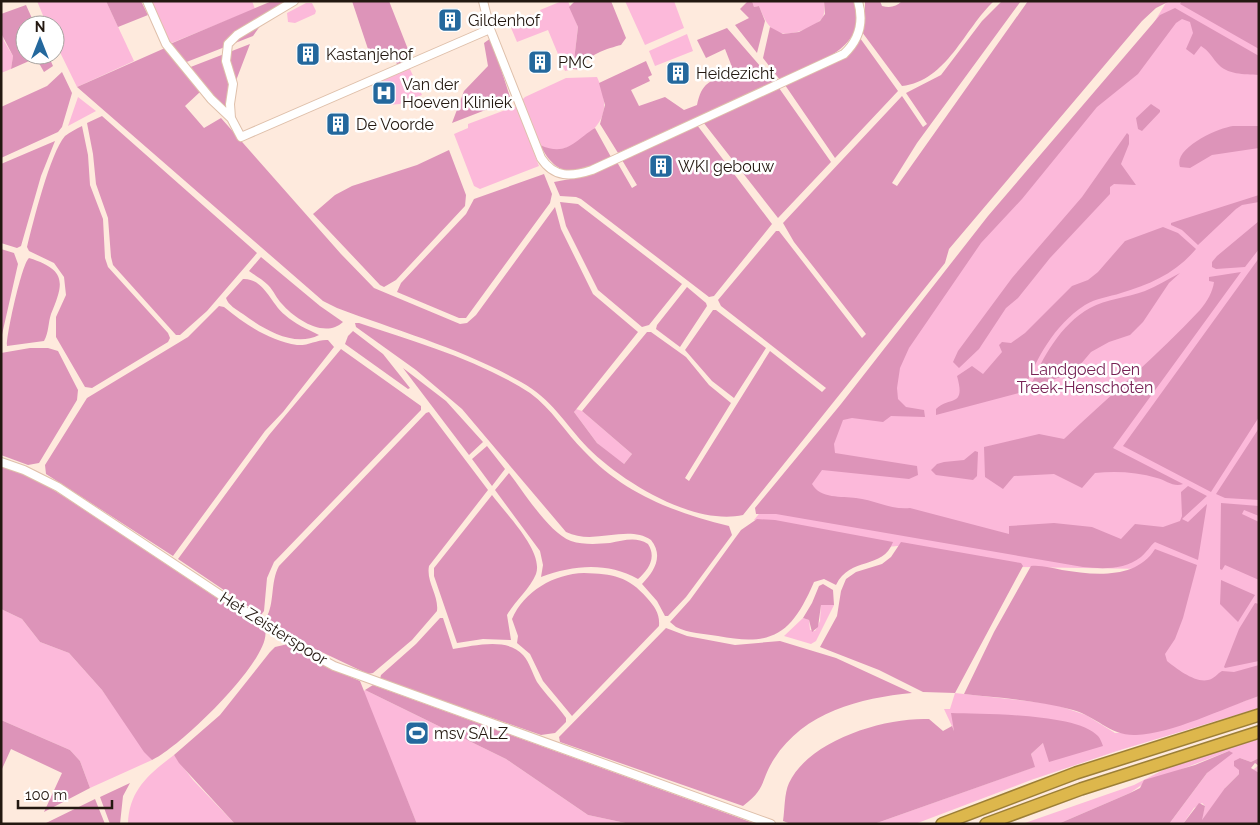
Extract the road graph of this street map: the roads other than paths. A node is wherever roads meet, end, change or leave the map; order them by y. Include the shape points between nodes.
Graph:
1 (146, 1) edge
2 (294, 1) edge
3 (483, 1) edge
4 (858, 1) edge
5 (490, 29) junction
6 (230, 118) junction
7 (1, 462) edge
8 (1259, 715) edge
9 (1259, 732) edge
10 (772, 824) edge
11 (942, 824) edge
12 (986, 824) edge

1 - 6 street via 166,44
2 - 6 street via 237,35 228,44 226,61 233,84
3 - 5 street
4 - 5 street via 860,31 844,54 577,175 554,172 541,158
5 - 6 street via 245,136 238,134
7 - 10 street, Het Zeisterspoor via 58,487 285,638 334,666
8 - 11 highway via 1076,774
9 - 12 highway

